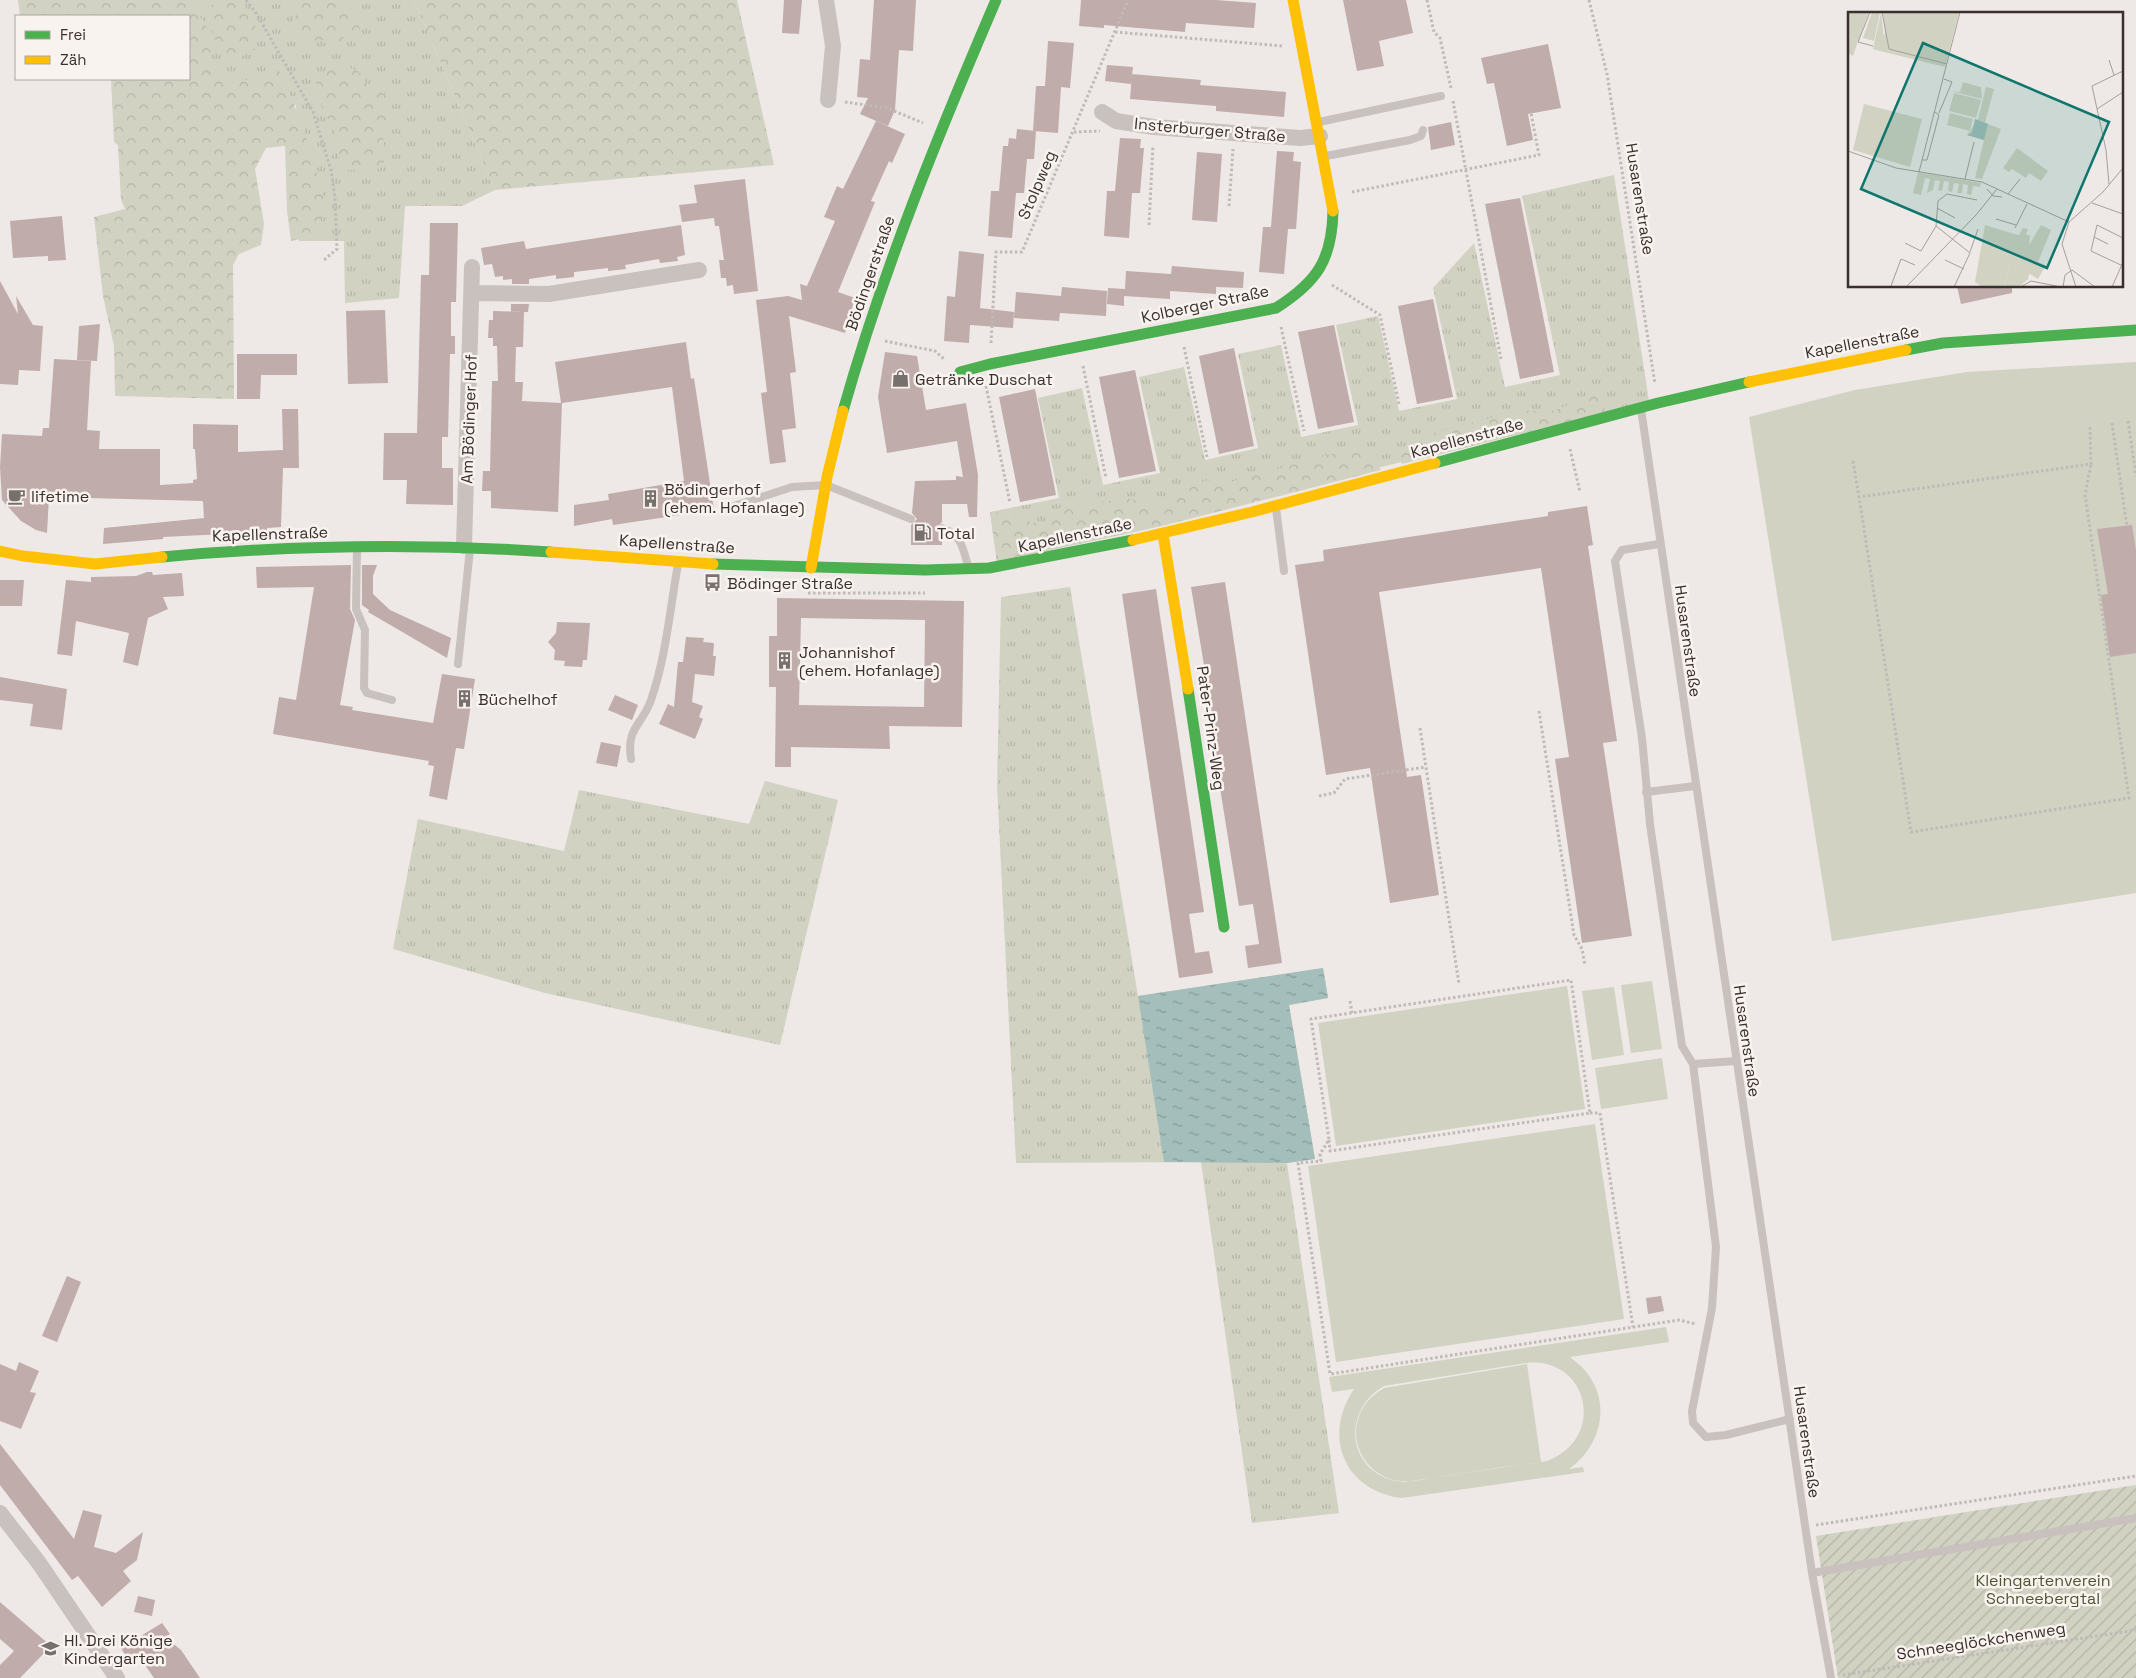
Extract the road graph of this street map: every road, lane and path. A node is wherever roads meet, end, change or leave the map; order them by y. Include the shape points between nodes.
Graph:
1 (246, 0) edge
2 (826, 0) edge
3 (996, 0) edge
4 (1128, 0) edge
5 (1293, 0) edge
6 (1428, 0) edge
7 (1589, 0) edge
8 (1158, 31) dead end
9 (1115, 32) junction
10 (1158, 36) junction
11 (1303, 48) junction
12 (1441, 96) dead end
13 (828, 100) joint
14 (1102, 112) dead end
15 (1531, 113) dead end
16 (1154, 127) junction
17 (1318, 129) junction
18 (940, 130) junction
19 (1423, 130) dead end
20 (1234, 134) junction
21 (1324, 156) junction
22 (1466, 170) junction
23 (1332, 196) junction
24 (1229, 206) dead end
25 (1149, 225) dead end
26 (324, 260) dead end
27 (472, 267) dead end
28 (699, 270) dead end
29 (1316, 276) junction
30 (473, 293) junction
31 (1276, 308) junction
32 (1180, 327) junction
33 (2136, 330) edge
34 (865, 337) junction
35 (1079, 346) junction
36 (1501, 359) dead end
37 (986, 365) junction
38 (960, 372) joint
39 (1658, 403) junction
40 (1399, 404) dead end
41 (1640, 408) junction
42 (2128, 421) dead end
43 (2112, 423) dead end
44 (2090, 426) dead end
45 (1304, 431) dead end
46 (1579, 447) dead end
47 (1570, 449) junction
48 (1560, 452) dead end
49 (1207, 457) dead end
50 (2135, 457) edge
51 (1853, 461) dead end
52 (2090, 464) junction
53 (2136, 476) edge
54 (1106, 478) dead end
55 (826, 485) junction
56 (1580, 492) dead end
57 (1859, 497) junction
58 (1010, 503) dead end
59 (1276, 506) junction
60 (728, 508) dead end
61 (912, 519) dead end
62 (2127, 527) dead end
63 (942, 528) dead end
64 (1163, 534) junction
65 (1660, 544) junction
66 (467, 546) junction
67 (358, 547) junction
68 (0, 551) edge
69 (678, 562) junction
70 (811, 568) junction
71 (969, 568) junction
72 (1284, 571) dead end
73 (458, 664) dead end
74 (392, 700) dead end
75 (1539, 711) dead end
76 (1420, 728) dead end
77 (631, 760) dead end
78 (1426, 767) junction
79 (1696, 786) junction
80 (1646, 792) junction
81 (1319, 796) dead end
82 (2136, 797) edge
83 (2129, 798) junction
84 (1224, 928) dead end
85 (1585, 965) dead end
86 (1459, 984) dead end
87 (1350, 1001) dead end
88 (1352, 1013) junction
89 (1736, 1061) junction
90 (1693, 1064) junction
91 (1590, 1113) junction
92 (1329, 1140) junction
93 (1708, 1326) junction
94 (1633, 1327) junction
95 (1790, 1419) junction
96 (2136, 1476) edge
97 (0, 1513) edge
98 (2136, 1518) edge
99 (1806, 1526) junction
100 (1812, 1573) junction
101 (2136, 1630) edge
102 (1831, 1677) edge
103 (117, 1678) edge

1 - 26 path via 313,112 323,142 336,198 337,249
2 - 13 street via 833,46
3 - 18 main road, Bödingerstraße
4 - 9 path, Stolpweg
5 - 11 main road, Kolberger Straße
6 - 22 path via 1434,32 1440,38
7 - 39 path, Husarenstraße via 1606,74
8 - 10 path
9 - 10 path
9 - 37 path, Stolpweg via 1022,252 996,252
10 - 11 path
11 - 17 main road, Kolberger Straße
12 - 17 lane
13 - 18 path via 887,108
14 - 16 street, Insterburger Straße via 1116,121
15 - 22 path via 1539,155
16 - 20 street, Insterburger Straße
16 - 25 path
17 - 20 street, Insterburger Straße via 1300,138
17 - 21 main road, Kolberger Straße
18 - 34 main road, Bödingerstraße
19 - 21 lane via 1421,136 1410,140
20 - 24 path
21 - 23 main road, Kolberger Straße
22 - 23 path
22 - 36 path
23 - 29 main road, Kolberger Straße via 1334,227 1329,252
27 - 30 street, Am Bödinger Hof
28 - 30 street via 549,294
29 - 31 main road, Kolberger Straße via 1301,293
29 - 40 path via 1380,315
30 - 66 street, Am Bödinger Hof
31 - 32 main road, Kolberger Straße
31 - 45 path
32 - 35 main road, Kolberger Straße
32 - 49 path
33 - 39 main road, Kapellenstraße via 1943,343 1833,363
34 - 38 path via 935,351 949,368
34 - 55 main road, Bödingerstraße
35 - 37 main road, Kolberger Straße
35 - 54 path
37 - 38 main road, Kolberger Straße
37 - 58 path
39 - 41 main road, Kapellenstraße
41 - 59 main road, Kapellenstraße
41 - 65 lane, Husarenstraße
42 - 50 path
43 - 62 path
44 - 52 path
46 - 47 path
47 - 48 path
47 - 56 path
50 - 53 path
51 - 57 path
52 - 57 path
52 - 83 path via 2085,495
55 - 60 lane via 792,487
55 - 61 lane
55 - 70 main road, Bödingerstraße
57 - 83 path via 1911,832
59 - 64 main road, Kapellenstraße
59 - 72 lane
63 - 71 lane via 956,533
64 - 71 main road, Kapellenstraße via 1013,564
64 - 84 main road, Pater-Prinz-Weg via 1168,549
65 - 79 lane, Husarenstraße
65 - 80 lane via 1622,550 1616,561 1642,738
66 - 67 main road, Kapellenstraße
66 - 69 main road, Kapellenstraße
66 - 73 lane
67 - 68 main road, Kapellenstraße via 216,552 95,564
67 - 74 lane via 355,600 365,630 364,688 367,693
69 - 70 main road, Kapellenstraße
69 - 77 lane via 662,659 650,701 629,741
70 - 71 main road, Kapellenstraße
75 - 85 path via 1574,935 1582,949
76 - 78 path
78 - 81 path via 1345,779 1334,793
78 - 86 path
79 - 80 lane
79 - 89 lane, Husarenstraße
80 - 90 lane via 1682,1046
82 - 83 path
87 - 88 path
88 - 91 path via 1571,980
88 - 92 path via 1311,1019
89 - 90 lane
89 - 95 lane, Husarenstraße
90 - 93 lane via 1716,1246
91 - 92 path via 1330,1151
91 - 94 path via 1600,1113
92 - 94 path via 1320,1154 1321,1161 1298,1164 1330,1374
93 - 94 path via 1679,1320
93 - 95 lane via 1692,1411 1693,1423 1699,1431 1706,1437 1724,1436
95 - 99 lane, Husarenstraße
96 - 99 path
97 - 103 street via 39,1563
98 - 100 lane
99 - 100 lane, Husarenstraße
100 - 102 lane, Husarenstraße
101 - 102 path, Schneeglöckchenweg

